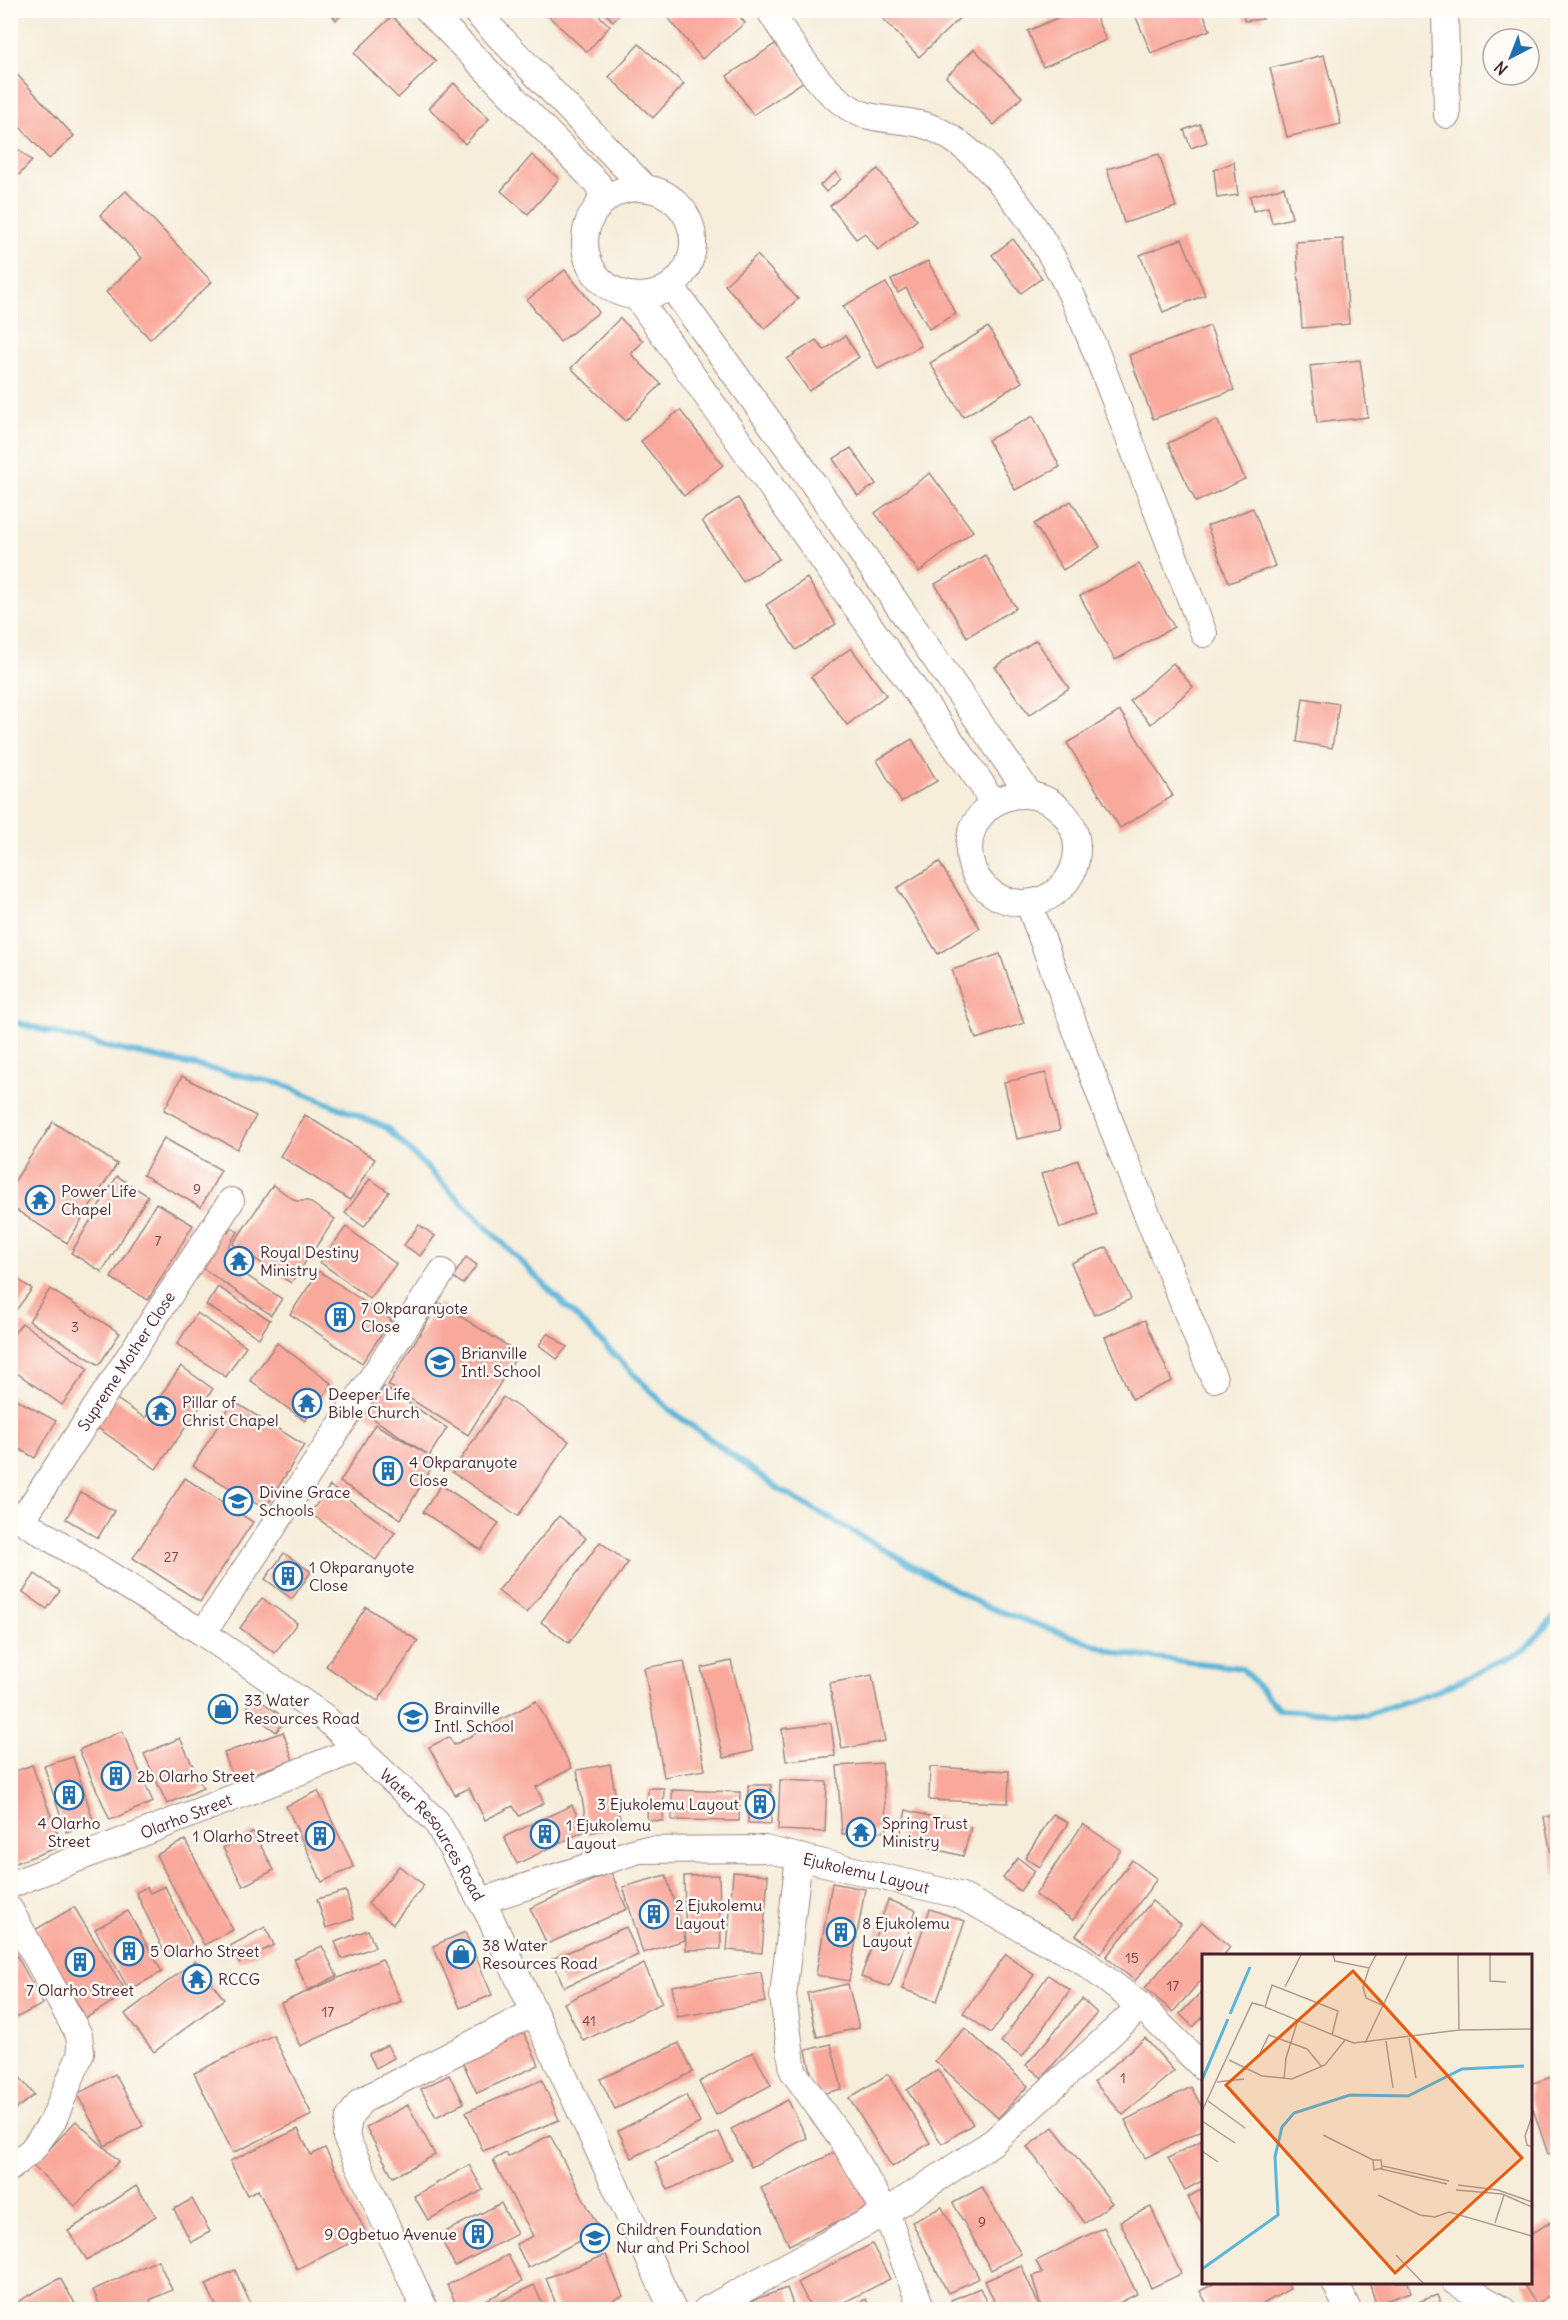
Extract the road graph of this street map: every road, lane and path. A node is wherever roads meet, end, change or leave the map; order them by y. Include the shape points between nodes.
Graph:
1 (769, 10) edge
2 (1445, 10) edge
3 (439, 14) edge
4 (481, 18) edge
5 (464, 47) junction
6 (1447, 115) dead end
7 (646, 189) junction
8 (598, 207) junction
9 (671, 286) junction
10 (636, 296) junction
11 (771, 424) junction
12 (742, 445) junction
13 (797, 460) junction
14 (768, 481) junction
15 (881, 584) junction
16 (854, 602) junction
17 (905, 618) junction
18 (1204, 634) dead end
19 (878, 636) junction
20 (1030, 795) junction
21 (992, 804) junction
22 (1029, 904) junction
23 (231, 1201) dead end
24 (442, 1272) dead end
25 (1214, 1379) dead end
26 (16, 1516) edge
27 (203, 1634) junction
28 (360, 1748) junction
29 (799, 1857) junction
30 (10, 1885) edge
31 (481, 1900) junction
32 (10, 1911) edge
33 (1141, 2006) junction
34 (534, 2012) junction
35 (1202, 2067) edge
36 (10, 2168) edge
37 (886, 2212) junction
38 (1335, 2284) edge
39 (1457, 2284) edge
40 (424, 2310) edge
41 (673, 2310) edge
42 (706, 2310) edge
43 (922, 2310) edge
44 (1348, 2310) edge
45 (1503, 2310) edge

1 - 18 street via 838,100 860,113 924,125 953,138 1011,194 1076,300
2 - 6 street
3 - 5 street
4 - 5 street
4 - 7 street
5 - 8 street via 598,184 602,195
7 - 8 street via 628,189
7 - 9 street via 663,194 678,205 693,238 692,256
8 - 10 street via 585,238 587,255 605,284
9 - 10 street via 655,294
9 - 11 street
10 - 12 street
11 - 12 street
11 - 13 street
12 - 14 street
13 - 14 street
13 - 15 street
14 - 16 street
15 - 16 street
15 - 17 street
16 - 19 street
17 - 19 street
17 - 20 street
19 - 21 street
20 - 21 street via 1010,796
20 - 22 street via 1049,802 1064,814 1074,831 1078,850 1074,870 1063,886 1048,898
21 - 22 street via 977,819 970,838 969,858 976,877 990,892 1008,902
22 - 25 street via 1118,1143
23 - 26 street, Supreme Mother Close
24 - 27 street
26 - 27 street, Water Resources Road
27 - 28 street, Water Resources Road via 323,1716
28 - 30 street, Olarho Street
28 - 31 street, Water Resources Road via 436,1821
29 - 31 street, Ejukolemu Layout via 765,1849 639,1850
29 - 33 street, Ejukolemu Layout via 959,1895 1081,1960
29 - 37 street via 783,1996 793,2071 845,2144
31 - 34 street, Water Resources Road
32 - 36 street via 79,2035 81,2053 53,2121 32,2150
33 - 35 street, Ejukolemu Layout
33 - 37 street via 993,2142
34 - 40 street via 361,2101 349,2118 346,2138
34 - 41 street, Water Resources Road
37 - 42 street
37 - 43 street
38 - 44 street
39 - 45 street

